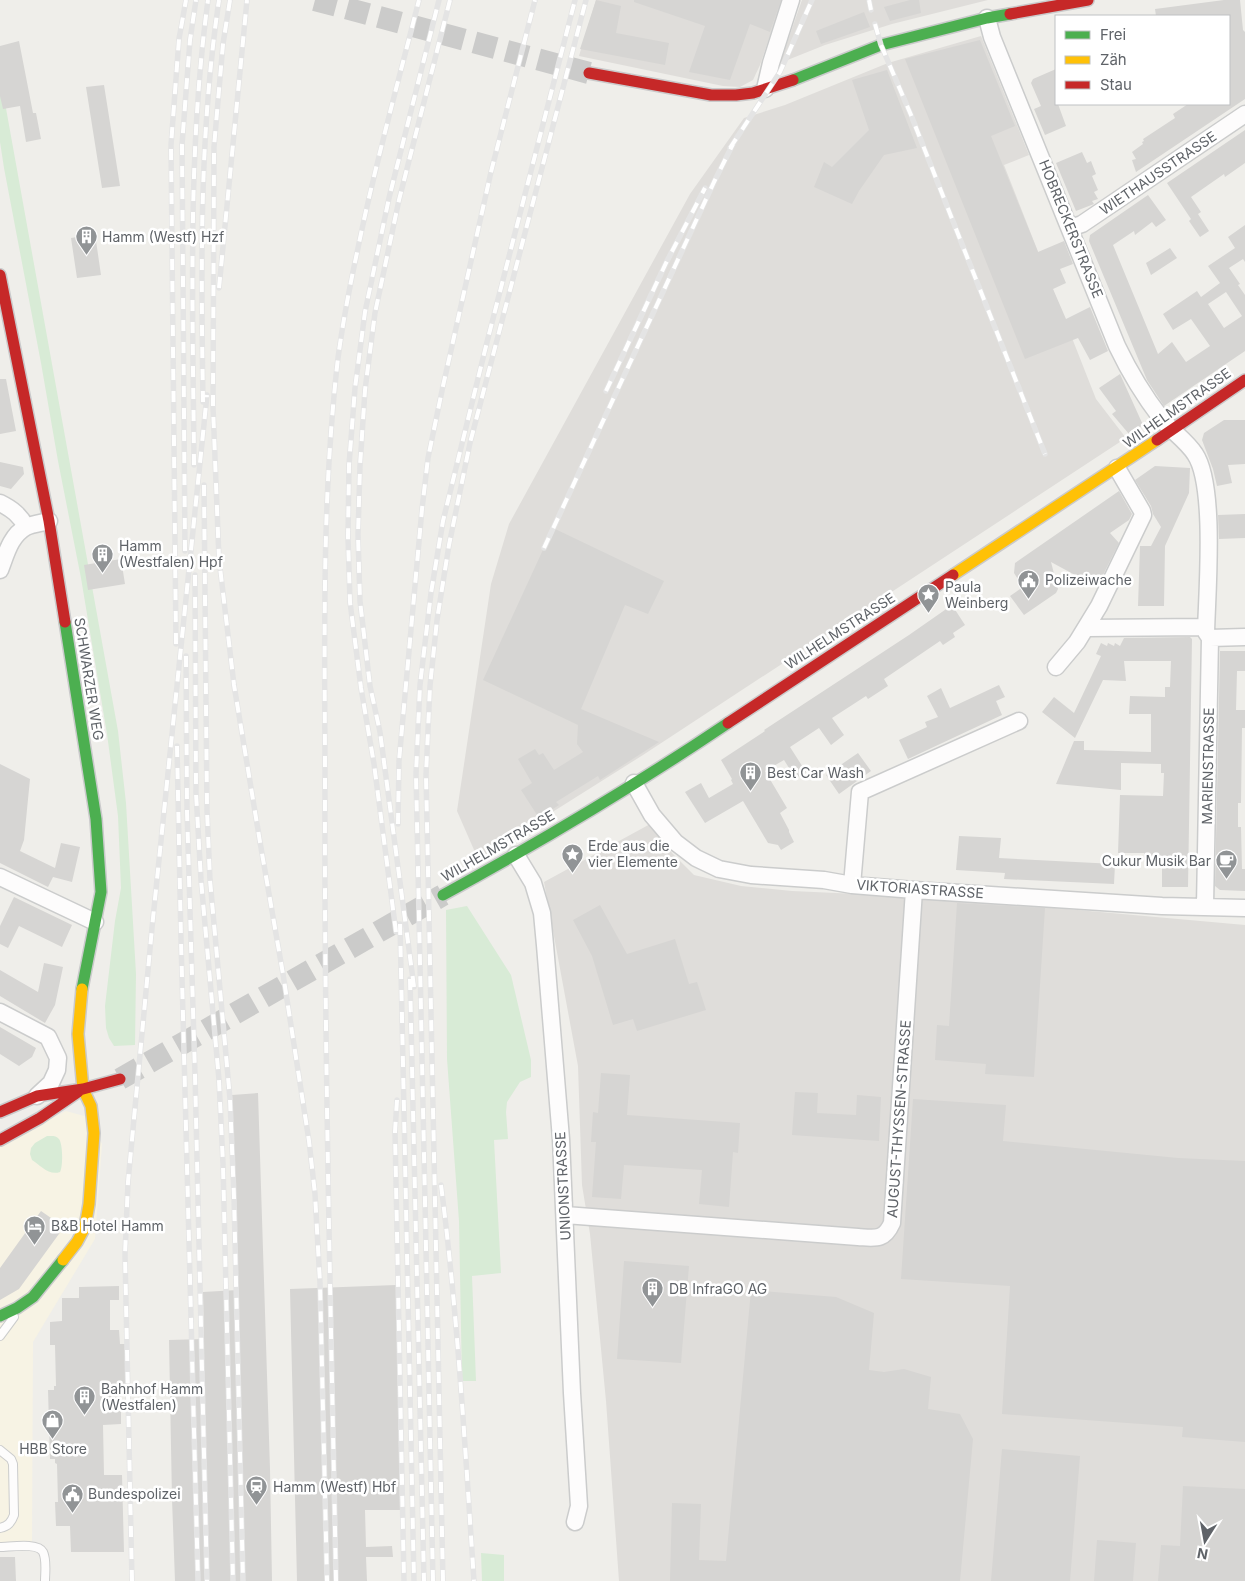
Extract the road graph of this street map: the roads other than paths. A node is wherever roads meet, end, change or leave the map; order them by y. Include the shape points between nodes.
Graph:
1 (791, 0) edge
2 (1088, 0) edge
3 (987, 18) junction
4 (589, 72) tunnel mouth
5 (766, 89) junction
6 (1245, 114) edge
7 (1070, 228) junction
8 (0, 276) edge
9 (1242, 386) edge
10 (1173, 431) junction
11 (1117, 468) junction
12 (0, 503) edge
13 (49, 521) junction
14 (26, 527) junction
15 (0, 570) edge
16 (1087, 628) junction
17 (1208, 632) junction
18 (1245, 637) edge
19 (1056, 667) dead end
20 (1019, 721) dead end
21 (634, 784) junction
22 (516, 854) junction
23 (0, 877) edge
24 (852, 885) junction
25 (914, 890) junction
26 (443, 895) tunnel mouth
27 (1205, 906) junction
28 (1245, 908) edge
29 (95, 922) junction
30 (0, 1012) edge
31 (120, 1079) tunnel mouth
32 (83, 1089) junction
33 (37, 1096) junction
34 (0, 1112) edge
35 (0, 1140) edge
36 (565, 1216) junction
37 (33, 1297) junction
38 (0, 1316) edge
39 (0, 1336) edge
40 (0, 1450) edge
41 (575, 1522) dead end
42 (0, 1528) edge
43 (0, 1547) edge
44 (45, 1581) edge

1 - 5 street
2 - 3 main road
3 - 5 main road via 881,45
3 - 7 street, HOBRECKERSTRASSE
4 - 5 main road via 711,95 736,96
6 - 7 street, WIETHAUSSTRASSE via 1082,224
7 - 10 street, HOBRECKERSTRASSE via 1129,370
8 - 13 main road, SCHWARZER WEG
9 - 10 main road, WILHELMSTRASSE
10 - 11 main road, WILHELMSTRASSE
10 - 17 street, MARIENSTRASSE via 1196,454 1203,469 1207,508
11 - 16 street via 1143,516
11 - 21 main road, WILHELMSTRASSE
12 - 14 street via 18,514
13 - 14 street
13 - 29 main road, SCHWARZER WEG via 98,838 101,892
14 - 15 street via 11,543
16 - 17 street
16 - 19 street
17 - 18 street
17 - 27 street, MARIENSTRASSE
20 - 24 street via 860,792
21 - 22 main road, WILHELMSTRASSE
21 - 24 street, VIKTORIASTRASSE via 652,815 675,842 696,858 719,868 751,875
22 - 26 main road, WILHELMSTRASSE
22 - 36 street, UNIONSTRASSE via 533,883 542,913
23 - 29 street
24 - 25 street, VIKTORIASTRASSE
25 - 27 street, VIKTORIASTRASSE
25 - 36 street, AUGUST-THYSSEN-STRASSE via 892,1223 888,1233 879,1238 858,1237
27 - 28 street, VIKTORIASTRASSE
29 - 32 main road, SCHWARZER WEG via 80,997 78,1034
30 - 33 street via 48,1037 58,1058 51,1083
31 - 32 main road
32 - 33 main road
32 - 35 main road
32 - 37 main road, SCHWARZER WEG via 91,1106 94,1137 85,1227 77,1242
33 - 34 main road
36 - 41 street, UNIONSTRASSE via 579,1506
37 - 38 main road, SCHWARZER WEG
37 - 39 lane
40 - 42 lane via 13,1464 14,1515 8,1525
43 - 44 lane via 33,1546 42,1550

